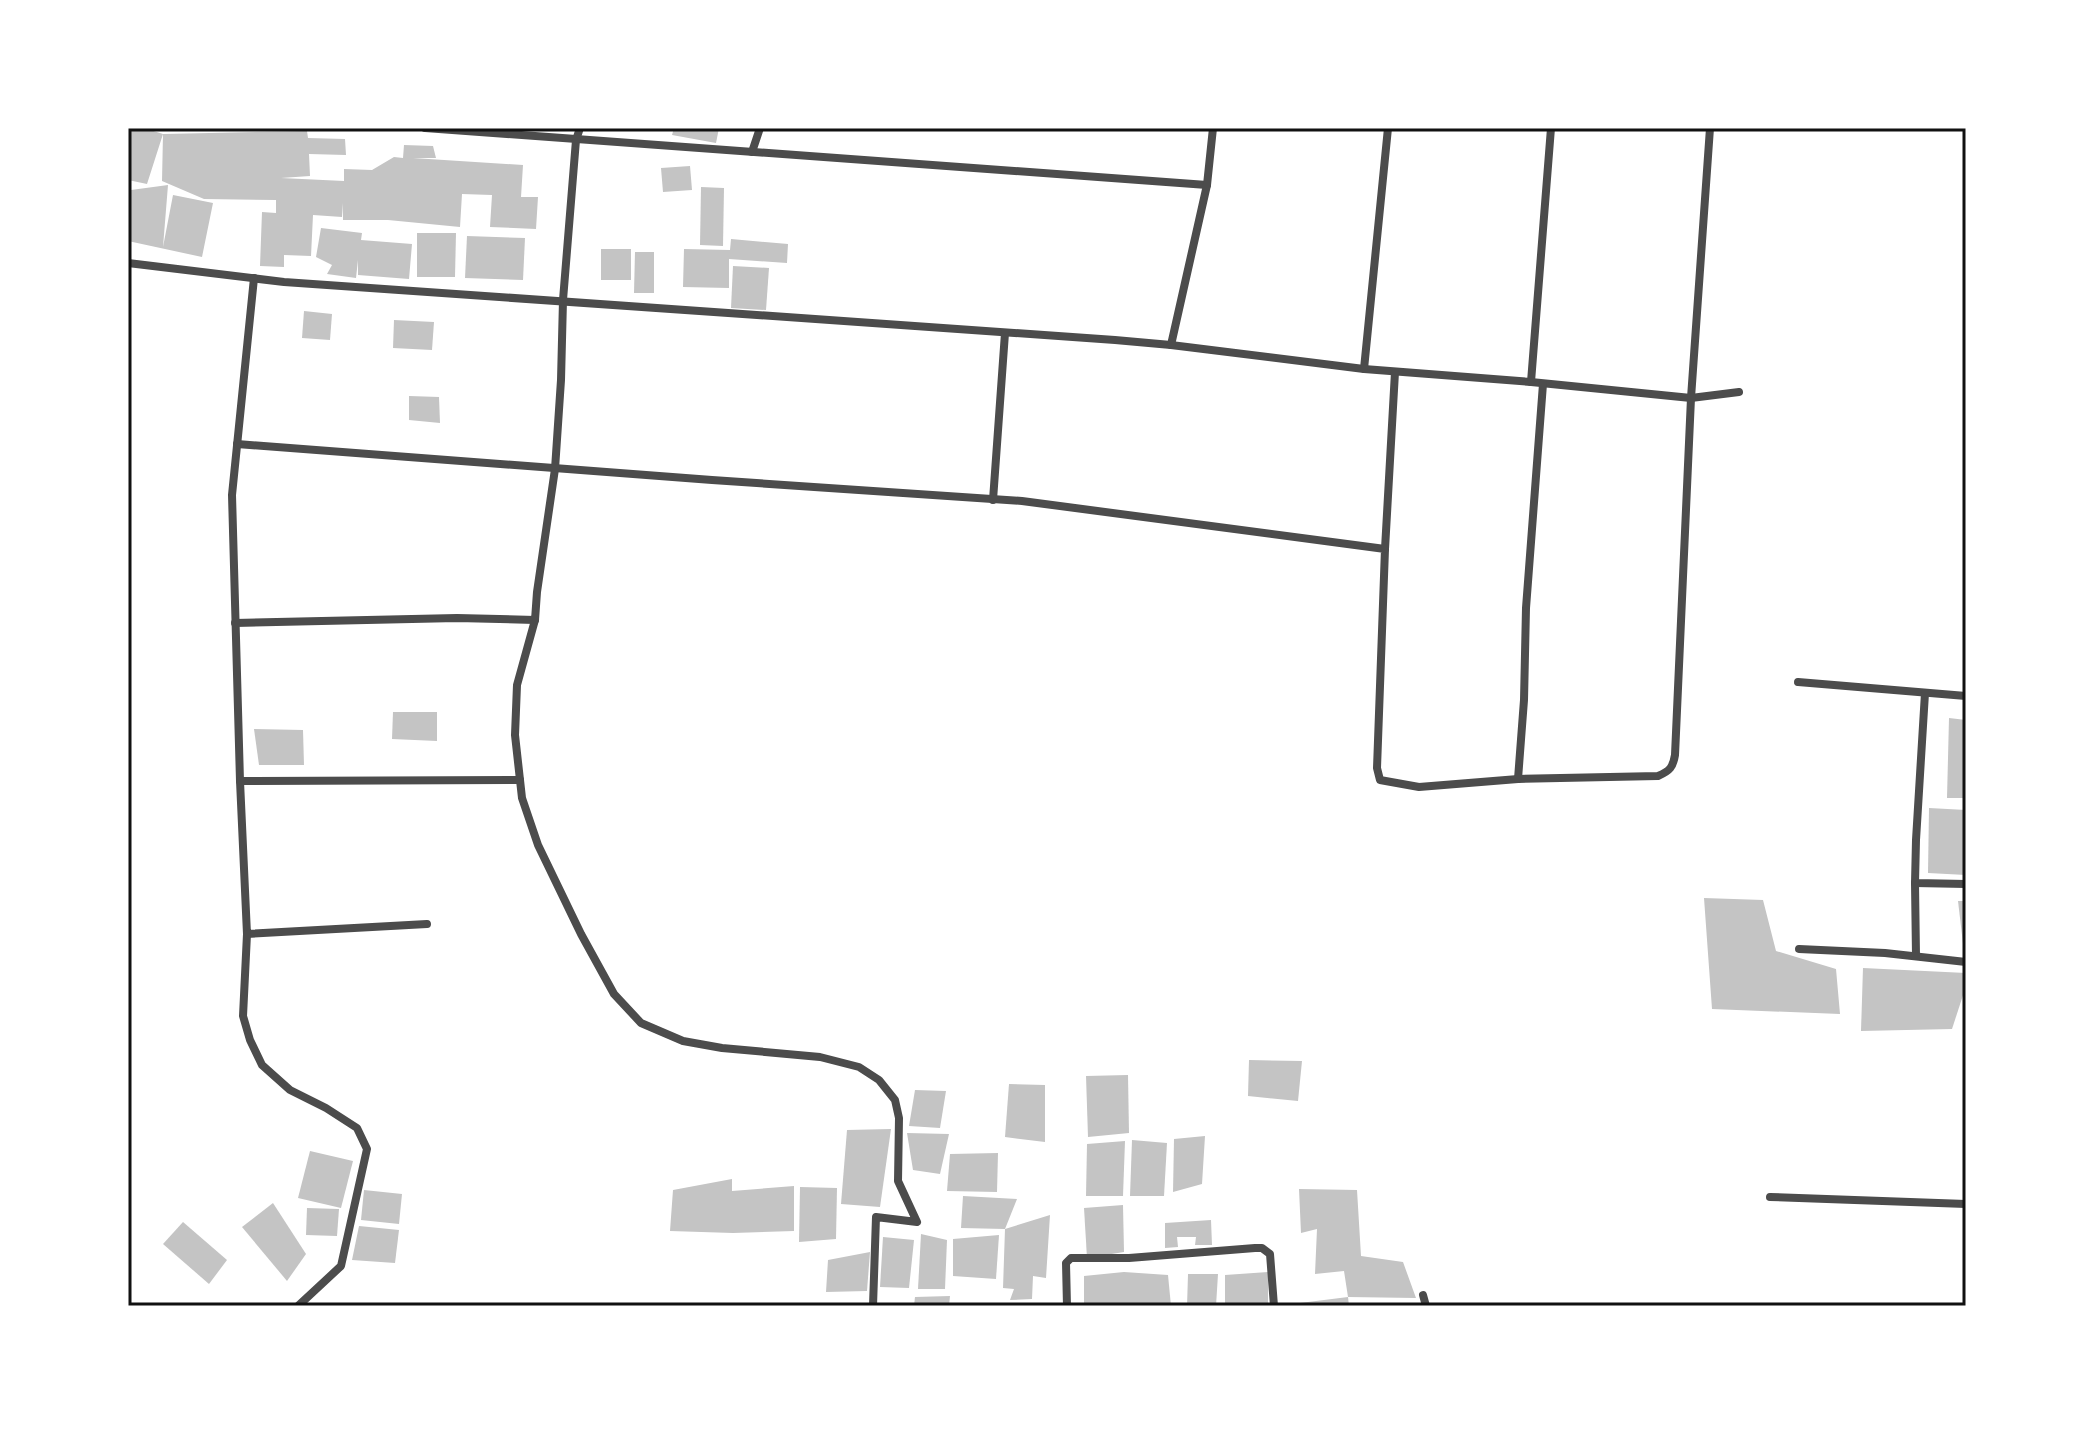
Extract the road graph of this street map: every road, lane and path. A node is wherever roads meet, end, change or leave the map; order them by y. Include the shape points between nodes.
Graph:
1 (425, 128) edge
2 (580, 128) edge
3 (760, 128) edge
4 (1213, 128) edge
5 (1388, 128) edge
6 (1551, 128) edge
7 (1710, 128) edge
8 (576, 140) junction
9 (752, 152) junction
10 (1207, 185) junction
11 (128, 263) edge
12 (254, 278) junction
13 (563, 300) junction
14 (1005, 333) junction
15 (1171, 345) junction
16 (1364, 369) junction
17 (1395, 372) junction
18 (1531, 382) junction
19 (1543, 384) junction
20 (1739, 392) dead end
21 (1691, 398) junction
22 (237, 444) junction
23 (555, 469) junction
24 (993, 500) junction
25 (1385, 549) junction
26 (535, 620) junction
27 (235, 623) junction
28 (1798, 682) dead end
29 (1925, 693) junction
30 (1966, 696) edge
31 (1518, 779) junction
32 (520, 780) junction
33 (240, 781) junction
34 (1915, 883) junction
35 (1966, 884) edge
36 (427, 924) dead end
37 (247, 934) junction
38 (1799, 949) dead end
39 (1916, 956) junction
40 (1966, 962) edge
41 (1770, 1197) dead end
42 (1966, 1204) edge
43 (1423, 1295) dead end
44 (298, 1306) edge
45 (873, 1306) edge
46 (1067, 1306) edge
47 (1274, 1306) edge
48 (1426, 1306) edge

1 - 8 street
2 - 8 street
3 - 9 street
4 - 10 street
5 - 16 street
6 - 18 street
7 - 21 street
8 - 9 street
8 - 13 street
9 - 10 street
10 - 15 street
11 - 12 street
12 - 13 street
12 - 22 street
13 - 14 street
13 - 23 street
14 - 15 street
14 - 24 street
15 - 16 street
16 - 17 street
17 - 18 street
17 - 25 street
18 - 19 street
19 - 21 street
19 - 31 street
20 - 21 street
21 - 31 street via 1673,767 1658,776
22 - 23 street
22 - 27 street via 232,495
23 - 24 street
23 - 26 street
24 - 25 street
25 - 31 street via 1380,780 1419,787
26 - 27 street
26 - 32 street via 517,685
27 - 33 street
28 - 29 street
29 - 30 street
29 - 34 street
32 - 33 street
32 - 45 street via 538,845 581,934 614,994 641,1023 683,1041 820,1057 859,1067 895,1100 898,1181 917,1222 876,1217
33 - 37 street
34 - 35 street
34 - 39 street
36 - 37 street
37 - 44 street via 243,1016 262,1065 290,1090 357,1128 367,1149 341,1266
38 - 39 street
39 - 40 street
41 - 42 street
43 - 48 street
46 - 47 street via 1066,1263 1071,1258 1255,1248 1270,1254

